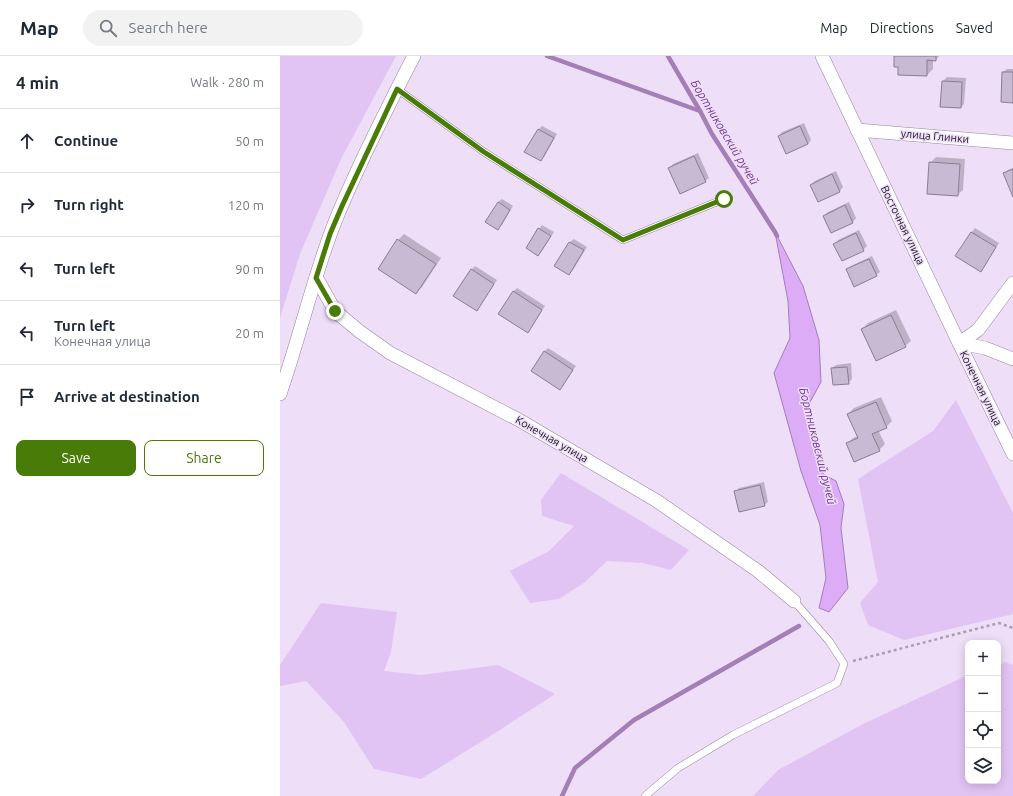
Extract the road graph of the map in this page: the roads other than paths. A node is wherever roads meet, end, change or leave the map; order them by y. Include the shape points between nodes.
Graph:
1 (414, 56) edge
2 (822, 56) edge
3 (397, 89) junction
4 (857, 130) junction
5 (1013, 142) edge
6 (724, 199) dead end
7 (316, 278) junction
8 (1013, 283) edge
9 (960, 343) junction
10 (1013, 360) edge
11 (280, 394) edge
12 (1013, 454) edge
13 (794, 601) joint
14 (645, 796) edge

1 - 3 street
2 - 4 street, Восточная улица
3 - 6 lane via 484,152 623,240
3 - 7 street via 342,206
4 - 5 street, улица Глинки
4 - 9 street, Восточная улица
7 - 11 street
7 - 13 street, Конечная улица via 335,311 390,353 519,420 658,501 758,571
8 - 9 street via 978,330
9 - 10 street via 985,348
9 - 12 street, Конечная улица
13 - 14 lane via 829,641 844,664 837,683 733,735 678,768

